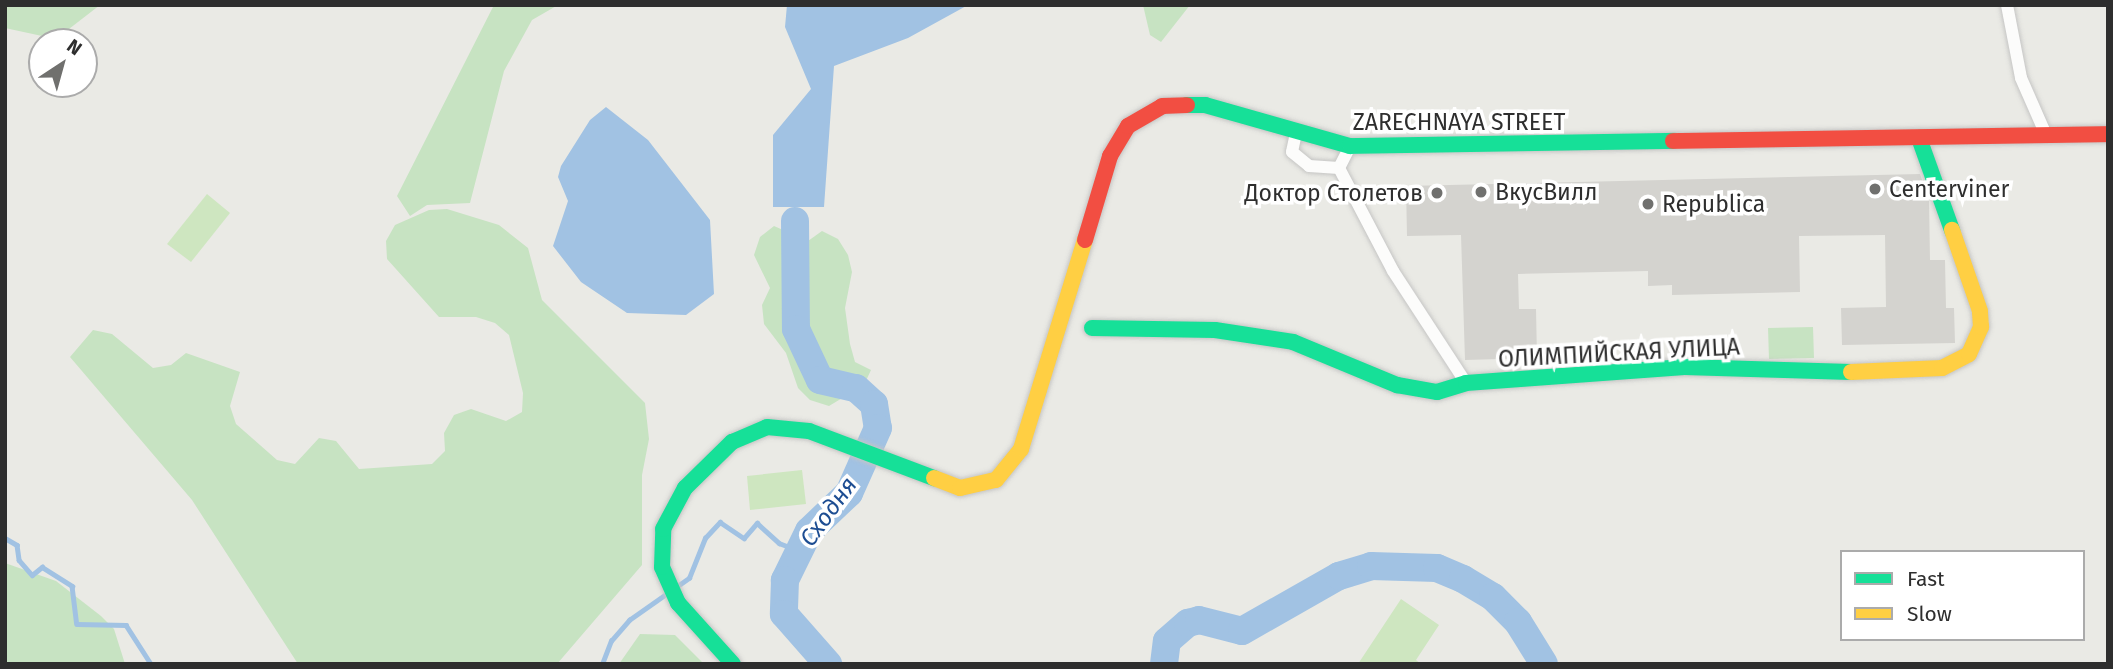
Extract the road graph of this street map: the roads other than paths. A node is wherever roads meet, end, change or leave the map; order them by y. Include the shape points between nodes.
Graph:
1 (2007, 5) edge
2 (1296, 132) junction
3 (2108, 134) edge
4 (2046, 135) junction
5 (1919, 138) junction
6 (1350, 146) junction
7 (1339, 168) junction
8 (1092, 328) dead end
9 (1465, 383) junction
10 (733, 664) edge

1 - 4 street via 2021,78
2 - 6 main road, ZARECHNAYA STREET
2 - 7 street via 1292,152 1298,161
2 - 10 main road, ZARECHNAYA STREET via 1237,112 1181,103 1141,114 1128,126 1110,156 1031,422 1014,460 996,480 960,488 788,426 750,431 711,459 671,509 660,548 667,583
3 - 4 main road, ZARECHNAYA STREET
4 - 5 main road, ZARECHNAYA STREET
5 - 6 main road, ZARECHNAYA STREET
5 - 9 main road, ОЛИМПИЙСКАЯ УЛИЦА via 1980,311 1976,340 1956,363 1902,373 1684,367
6 - 7 street
7 - 9 street via 1393,271
8 - 9 main road, ОЛИМПИЙСКАЯ УЛИЦА via 1215,330 1293,342 1397,385 1437,392

